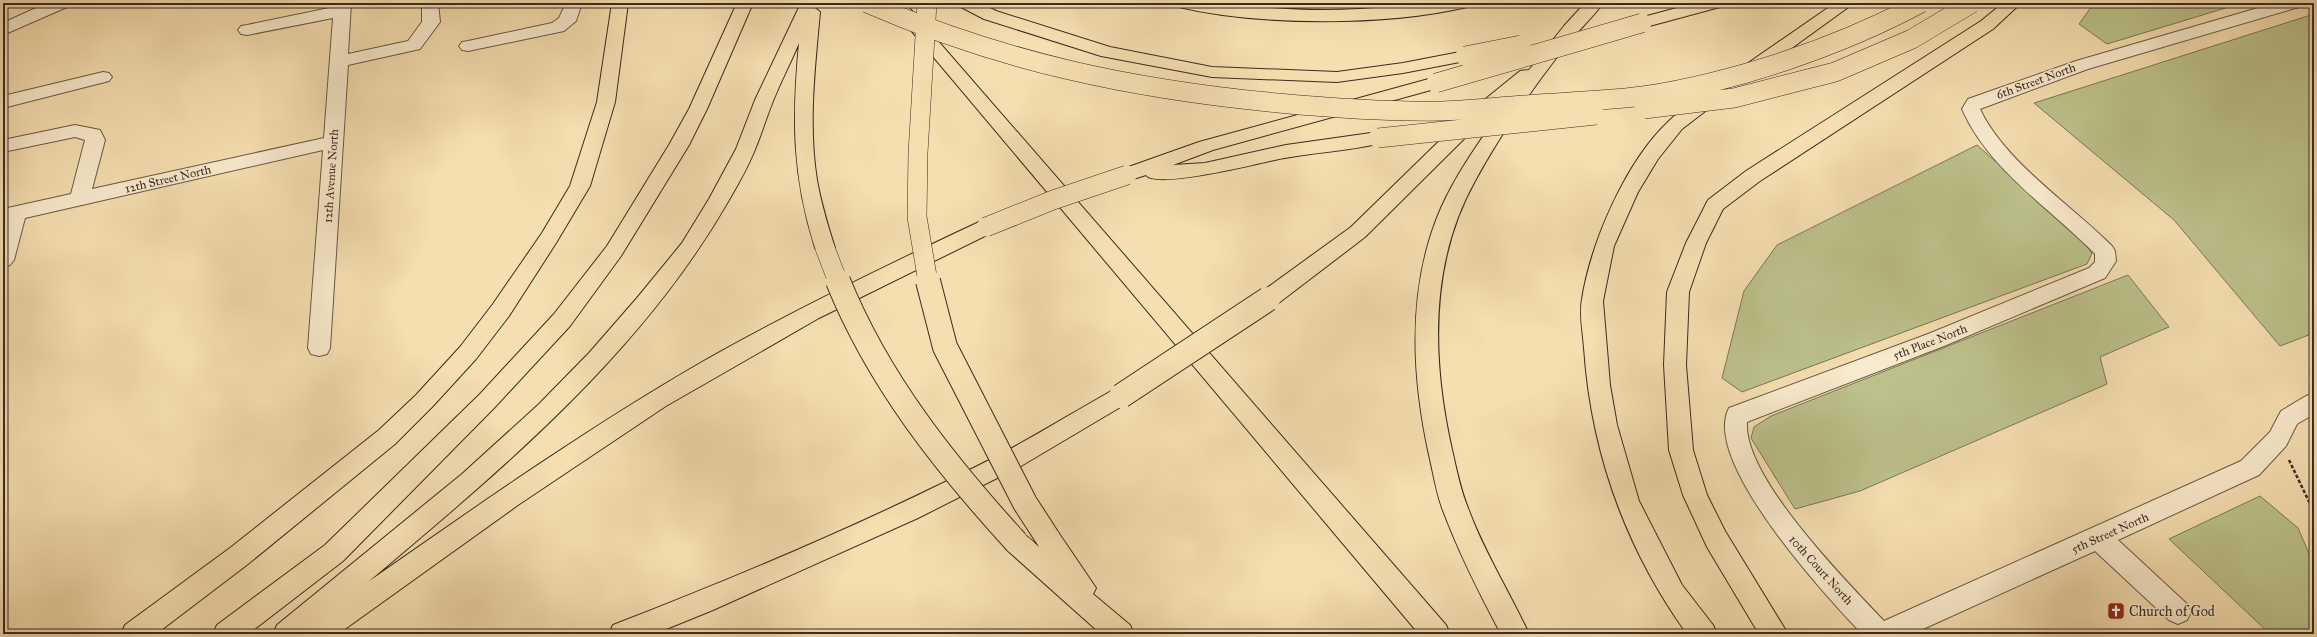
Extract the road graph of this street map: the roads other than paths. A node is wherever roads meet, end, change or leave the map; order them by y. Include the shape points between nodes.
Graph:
1 (61, 3) edge
2 (430, 3) edge
3 (574, 3) edge
4 (620, 3) edge
5 (745, 3) edge
6 (810, 3) edge
7 (867, 3) edge
8 (896, 3) edge
9 (927, 3) edge
10 (967, 3) edge
11 (1185, 3) edge
12 (1461, 3) edge
13 (1595, 3) edge
14 (1714, 3) edge
15 (1846, 3) edge
16 (1922, 3) edge
17 (1972, 3) edge
18 (2013, 3) edge
19 (2293, 3) edge
20 (342, 7) edge
21 (1642, 24) junction
22 (3, 30) edge
23 (247, 30) dead end
24 (468, 46) dead end
25 (1544, 60) junction
26 (338, 62) junction
27 (103, 77) dead end
28 (3, 102) edge
29 (333, 142) junction
30 (3, 146) edge
31 (1127, 175) junction
32 (80, 198) junction
33 (10, 214) edge
34 (2105, 252) joint
35 (3, 260) edge
36 (319, 348) dead end
37 (2314, 402) edge
38 (1736, 415) joint
39 (2098, 538) junction
40 (2178, 612) dead end
41 (1117, 632) edge
42 (135, 634) edge
43 (227, 634) edge
44 (287, 634) edge
45 (316, 634) edge
46 (623, 634) edge
47 (1436, 634) edge
48 (1515, 634) edge
49 (1703, 634) edge
50 (1774, 634) edge
51 (1879, 634) edge
52 (1884, 634) edge

1 - 22 street
2 - 26 street via 431,22 414,45
3 - 24 street via 564,24 543,31
4 - 42 highway via 606,102 580,186 501,310 468,353 387,437 239,556
5 - 43 highway via 698,109 678,145 614,251 562,320 488,400 334,553
6 - 41 highway, bridge via 803,87 806,171 813,210 842,293 883,374 941,458 1016,542
6 - 44 highway via 764,100 746,149 719,200 689,248 645,304 597,359 494,459
7 - 16 highway, bridge via 905,21 992,52 1138,85 1248,101 1336,108 1432,111 1601,101 1660,93 1812,52 1859,35
8 - 47 highway
9 - 41 highway, bridge via 917,217 929,290 945,347 1025,503 1060,559
10 - 21 highway, bridge via 990,15 1107,52 1212,72 1337,78
11 - 12 highway via 1243,12 1349,15 1398,12
13 - 25 highway
14 - 21 highway
15 - 49 highway via 1703,102 1675,125 1651,155 1628,192 1604,246 1592,301 1598,385 1605,425 1627,502 1674,593
17 - 31 highway, bridge via 1912,39 1841,69 1734,98 1378,138 1286,151 1205,169
18 - 50 highway via 1987,25 1766,168 1715,206 1696,243 1678,292 1674,365 1681,450 1695,495 1716,539
19 - 34 street, 6th Street North via 2082,65 1975,103 1971,109 1973,118 1995,147
20 - 23 street
20 - 26 street, 12th Avenue North
21 - 31 highway, bridge via 1206,146
25 - 46 highway, bridge via 1474,118 1358,232 1268,299 1121,396 1012,459 909,511 704,602
25 - 48 highway via 1457,195 1445,222 1432,270 1427,313 1427,362 1436,434 1454,506 1486,581
26 - 29 street, 12th Avenue North
27 - 28 street
29 - 32 street, 12th Street North
29 - 36 street, 12th Avenue North
30 - 32 street via 75,131 93,134 95,140
31 - 45 highway, bridge via 986,227 815,309 618,425 516,492
32 - 33 street, 12th Street North
33 - 35 street
34 - 38 street, 5th Place North via 2108,260 2105,266 2090,276 1936,340
37 - 39 street, 5th Street North via 2289,418 2278,439 2250,468
38 - 51 street, 10th Court North via 1733,429 1756,483 1795,542
39 - 40 street
39 - 52 street, 5th Street North

